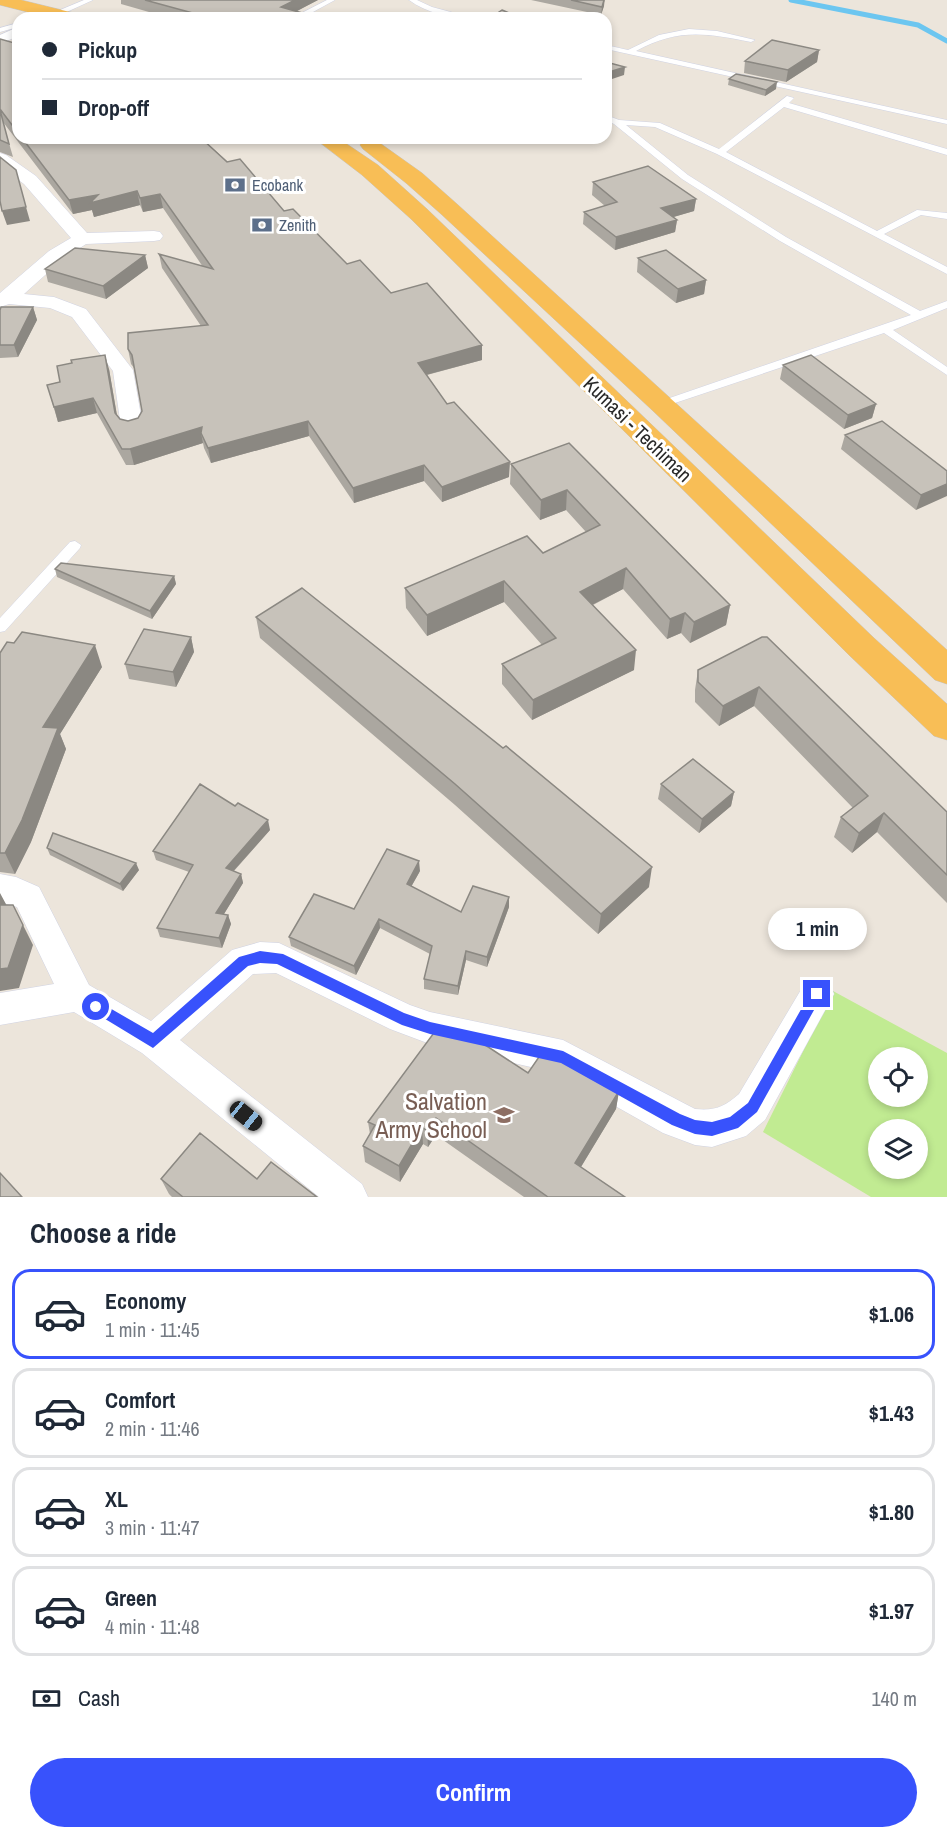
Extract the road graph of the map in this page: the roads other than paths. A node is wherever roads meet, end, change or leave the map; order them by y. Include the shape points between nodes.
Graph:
1 (0, 0) edge
2 (90, 0) edge
3 (332, 0) edge
4 (412, 0) edge
5 (44, 12) edge
6 (67, 12) edge
7 (308, 12) edge
8 (443, 12) edge
9 (751, 40) dead end
10 (612, 48) edge
11 (629, 52) junction
12 (803, 89) junction
13 (783, 104) junction
14 (612, 120) edge
15 (617, 122) junction
16 (947, 122) edge
17 (333, 144) edge
18 (368, 144) edge
19 (720, 152) junction
20 (947, 152) edge
21 (0, 158) edge
22 (947, 216) edge
23 (878, 234) junction
24 (154, 236) dead end
25 (82, 239) junction
26 (947, 271) edge
27 (4, 299) edge
28 (947, 304) edge
29 (920, 315) junction
30 (885, 329) junction
31 (947, 372) edge
32 (662, 404) junction
33 (132, 427) edge
34 (75, 545) dead end
35 (0, 627) edge
36 (947, 671) edge
37 (947, 726) edge
38 (0, 888) edge
39 (817, 994) dead end
40 (77, 996) junction
41 (0, 1009) edge
42 (153, 1041) junction
43 (349, 1197) edge

1 - 5 highway
2 - 6 lane
3 - 7 lane
4 - 8 lane
9 - 11 lane via 703,30 652,39
10 - 11 lane
11 - 12 lane
12 - 13 lane
12 - 16 lane
13 - 19 lane
13 - 20 lane
14 - 15 lane
15 - 19 lane via 657,125
15 - 29 lane via 685,177 783,239
17 - 37 highway, Kumasi - Techiman via 370,170 419,214
18 - 32 highway via 414,178
19 - 23 lane
21 - 25 street via 30,180
22 - 23 lane via 920,212
23 - 26 lane
24 - 25 street
25 - 27 street via 56,255
27 - 33 street via 54,303 79,313 123,370
28 - 29 lane
29 - 30 lane
30 - 31 lane
30 - 32 lane
32 - 36 highway
34 - 35 lane
38 - 40 street via 28,897
39 - 42 street via 752,1107 733,1123 712,1129 676,1120 563,1057 430,1028 279,958 244,961
40 - 41 street
40 - 42 street
42 - 43 street

